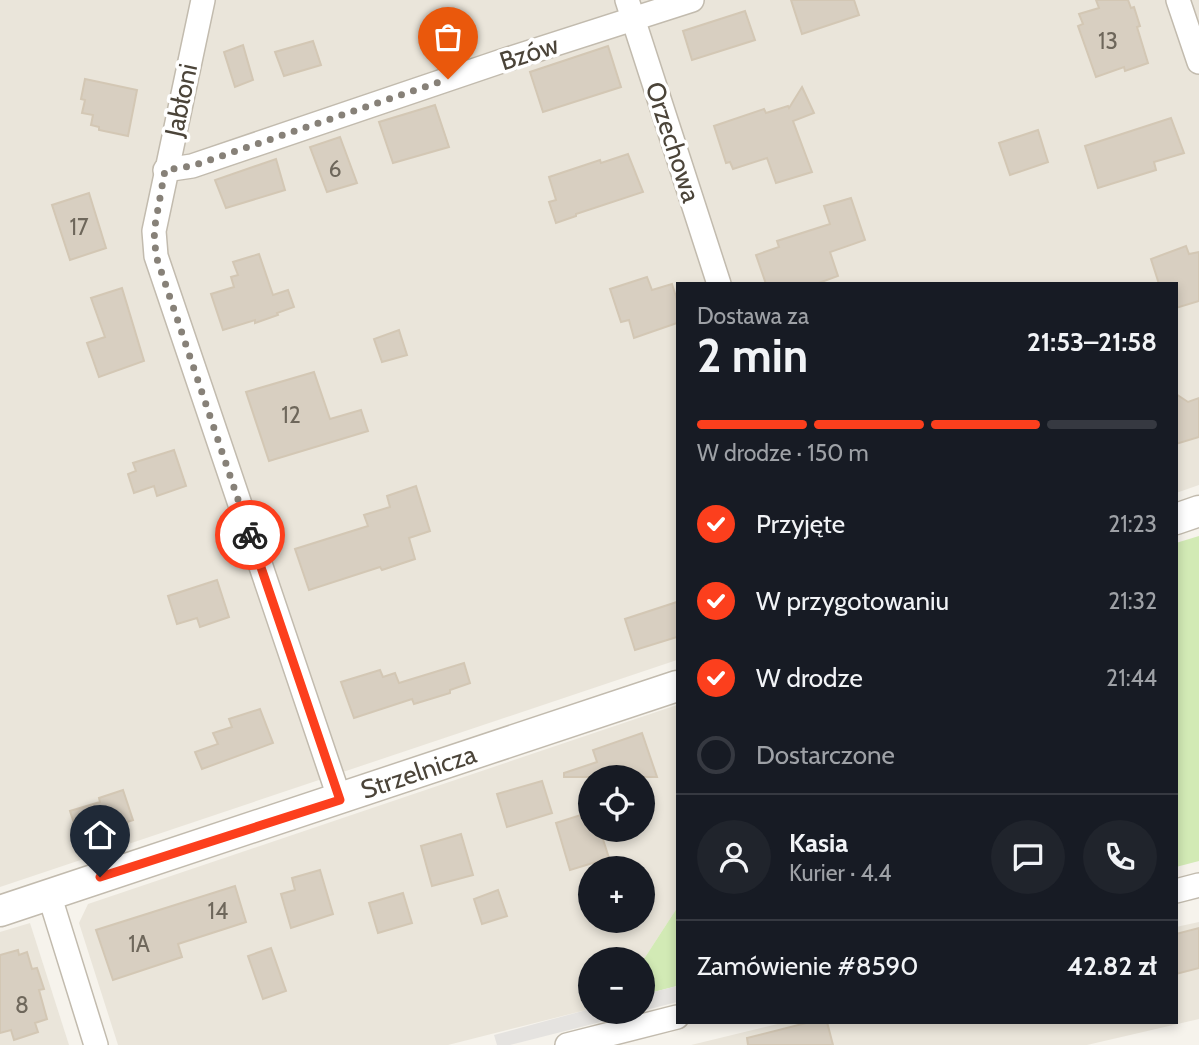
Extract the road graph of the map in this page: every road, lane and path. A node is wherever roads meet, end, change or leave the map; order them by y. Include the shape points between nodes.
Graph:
1 (203, 0) edge
2 (692, 0) edge
3 (1178, 0) edge
4 (630, 10) edge
5 (1199, 62) edge
6 (165, 170) junction
7 (718, 282) edge
8 (1199, 512) edge
9 (1178, 518) edge
10 (676, 686) edge
11 (340, 800) junction
12 (1199, 885) edge
13 (1178, 890) edge
14 (49, 894) junction
15 (0, 911) edge
16 (676, 1017) edge
17 (96, 1045) edge
18 (566, 1045) edge

1 - 6 street, Jabłoni
2 - 4 street, Bzów
3 - 5 street
4 - 6 street, Bzów via 499,62 192,166
4 - 7 street, Orzechowa
6 - 11 street, Jabłoni via 154,231 156,256
8 - 9 street
10 - 11 street, Strzelnicza
11 - 14 street, Strzelnicza
12 - 13 street
14 - 15 street, Strzelnicza
14 - 17 street
16 - 18 street

